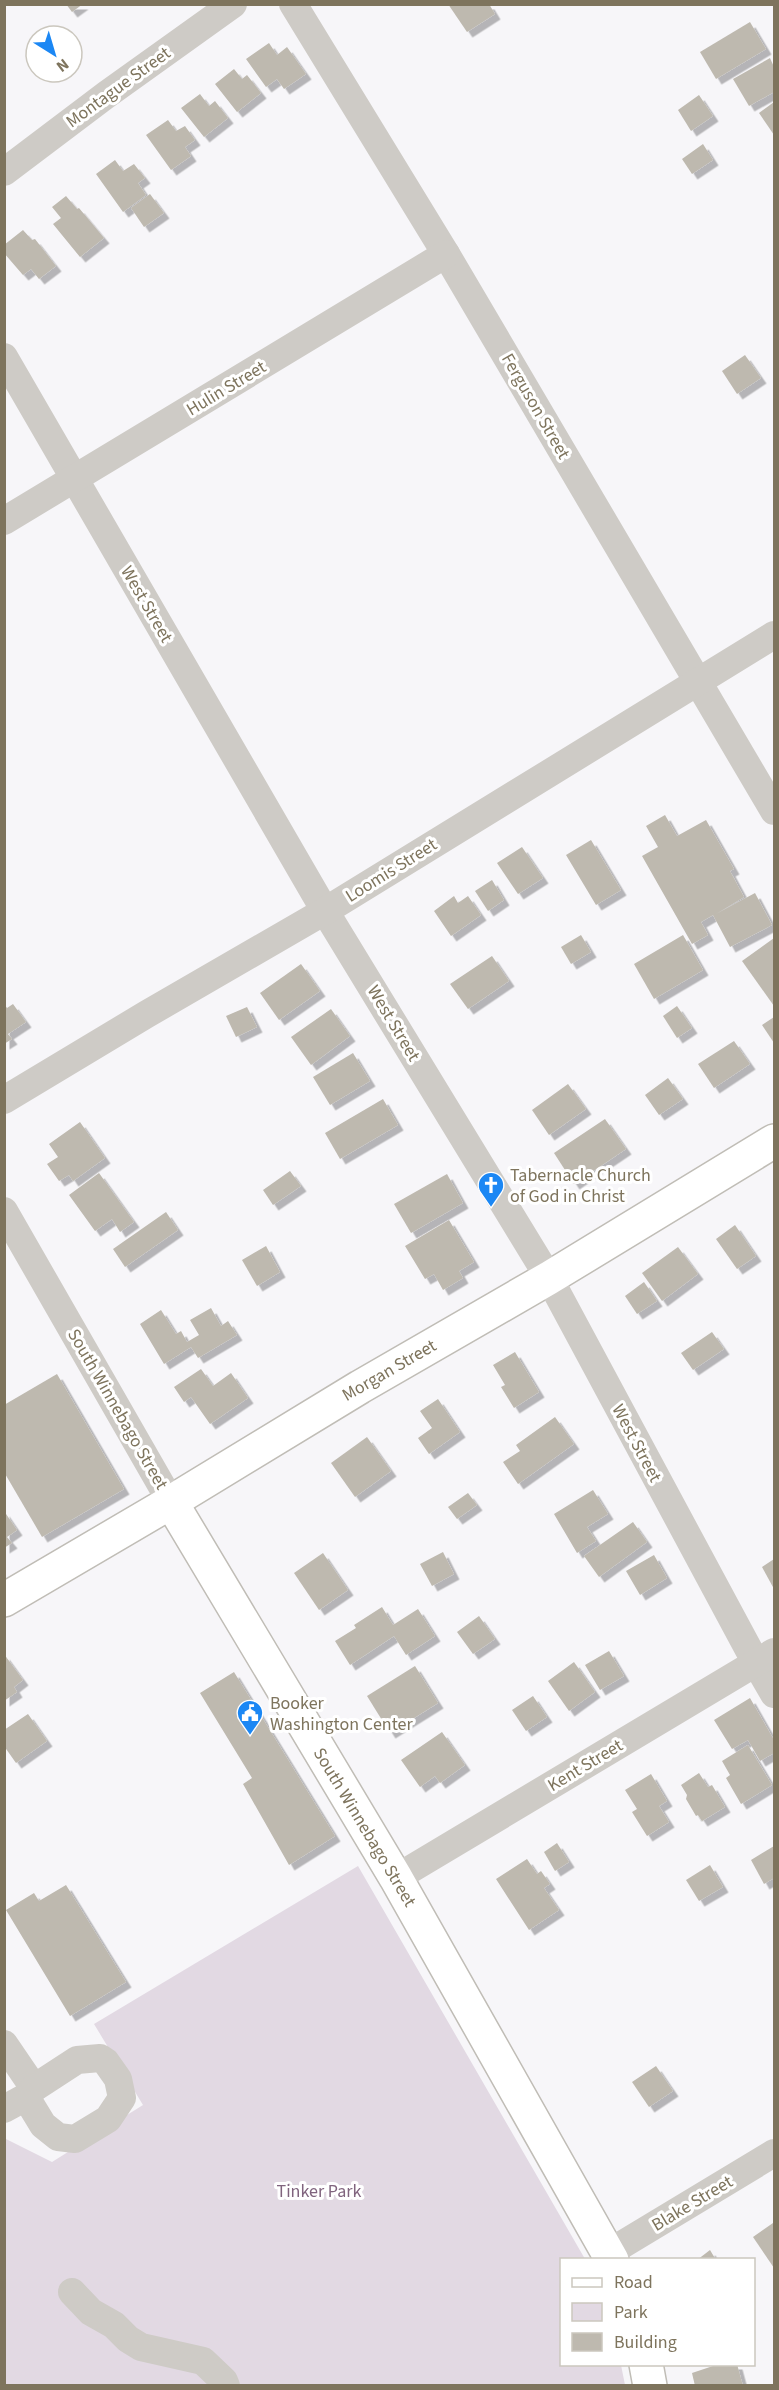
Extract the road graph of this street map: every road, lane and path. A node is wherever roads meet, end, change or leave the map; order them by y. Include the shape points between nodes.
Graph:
1 (233, 4) edge
2 (293, 4) edge
3 (4, 172) edge
4 (446, 254) junction
5 (4, 357) edge
6 (75, 480) junction
7 (4, 521) edge
8 (774, 634) edge
9 (698, 681) junction
10 (774, 811) edge
11 (325, 911) junction
12 (4, 1100) edge
13 (774, 1141) edge
14 (4, 1211) edge
15 (549, 1278) junction
16 (171, 1502) junction
17 (4, 1600) edge
18 (765, 1658) edge
19 (774, 1694) edge
20 (396, 1878) junction
21 (4, 2044) edge
22 (21, 2098) edge
23 (774, 2153) edge
24 (611, 2256) edge
25 (72, 2292) dead end
26 (646, 2366) edge
27 (226, 2385) edge
28 (650, 2385) edge

1 - 3 street, Montague Street
2 - 4 street, Ferguson Street
4 - 6 street, Hulin Street
4 - 9 street, Ferguson Street
5 - 6 street, West Street
6 - 7 street, Hulin Street
6 - 11 street, West Street
8 - 9 street, Loomis Street
9 - 10 street, Ferguson Street
9 - 11 street, Loomis Street
11 - 12 street, Loomis Street
11 - 15 street, West Street
13 - 15 main road, Morgan Street
14 - 16 street, South Winnebago Street
15 - 16 main road, Morgan Street
15 - 18 street, West Street
16 - 17 main road, Morgan Street
16 - 20 main road, South Winnebago Street
18 - 19 street, West Street
18 - 20 street, Kent Street
20 - 24 main road, South Winnebago Street
21 - 22 street
23 - 24 street, Blake Street
25 - 27 street via 91,2312 141,2347 203,2361
26 - 28 main road

